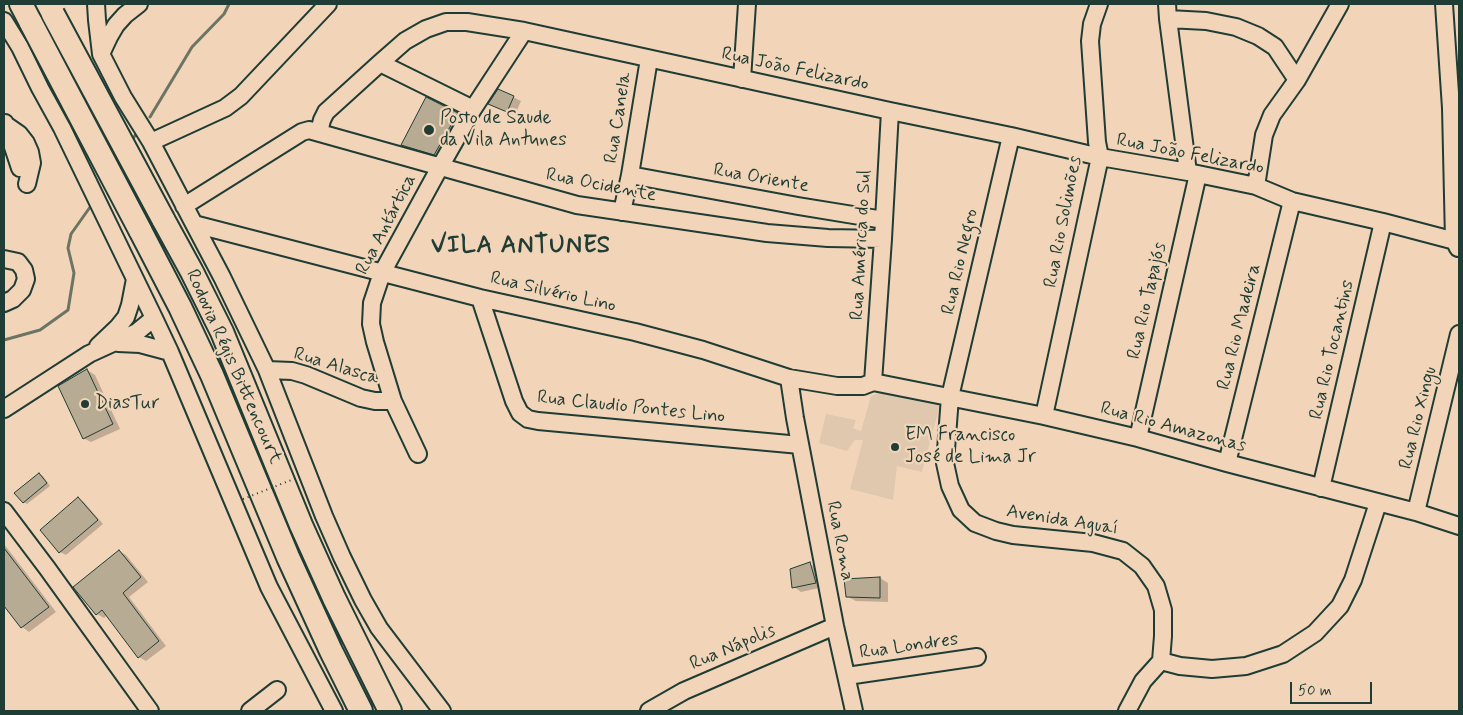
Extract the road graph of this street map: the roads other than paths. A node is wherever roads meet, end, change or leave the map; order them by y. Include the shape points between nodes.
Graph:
1 (96, 4) edge
2 (139, 4) edge
3 (328, 4) edge
4 (747, 4) edge
5 (1099, 4) edge
6 (1340, 4) edge
7 (1444, 4) edge
8 (51, 9) edge
9 (1167, 12) edge
10 (26, 14) edge
11 (4, 21) edge
12 (524, 31) junction
13 (101, 54) junction
14 (649, 59) junction
15 (380, 63) junction
16 (742, 79) junction
17 (1297, 80) junction
18 (40, 88) junction
19 (122, 97) junction
20 (473, 108) junction
21 (1455, 108) edge
22 (890, 111) junction
23 (5, 122) edge
24 (62, 128) junction
25 (319, 132) junction
26 (1010, 136) junction
27 (150, 142) junction
28 (1100, 157) junction
29 (440, 167) junction
30 (20, 168) dead end
31 (1193, 173) junction
32 (630, 175) junction
33 (26, 184) dead end
34 (1256, 186) junction
35 (1292, 201) junction
36 (184, 206) junction
37 (622, 212) junction
38 (884, 220) junction
39 (1384, 222) junction
40 (194, 224) junction
41 (884, 239) junction
42 (1458, 244) edge
43 (4, 258) edge
44 (382, 273) junction
45 (135, 279) junction
46 (480, 298) junction
47 (4, 303) edge
48 (154, 318) junction
49 (1459, 334) edge
50 (114, 343) junction
51 (170, 352) junction
52 (89, 354) junction
53 (267, 370) junction
54 (789, 378) junction
55 (873, 382) junction
56 (950, 397) junction
57 (393, 401) junction
58 (4, 409) edge
59 (1044, 416) junction
60 (1138, 438) junction
61 (800, 445) junction
62 (418, 454) dead end
63 (1226, 463) junction
64 (1321, 488) junction
65 (1378, 503) junction
66 (4, 511) edge
67 (1416, 512) junction
68 (1459, 527) edge
69 (835, 626) junction
70 (977, 657) dead end
71 (1161, 660) junction
72 (846, 676) junction
73 (277, 690) dead end
74 (150, 711) edge
75 (250, 711) edge
76 (334, 711) edge
77 (361, 711) edge
78 (390, 711) edge
79 (442, 711) edge
80 (649, 711) edge
81 (854, 711) edge
82 (1127, 711) edge

1 - 13 street
2 - 13 street via 116,25
3 - 27 street via 242,96 225,108
4 - 16 street
5 - 28 street, Rua Rio Solimões via 1090,41
6 - 17 street
7 - 21 street
8 - 78 highway, Rodovia Régis Bittencourt, bridge via 222,332 305,534
9 - 17 street via 1236,27 1258,36 1275,47
9 - 31 street, Rua Rio Tapajós
10 - 77 highway, Rodovia Régis Bittencourt, bridge via 180,308 288,557
11 - 18 street
12 - 14 street, Rua João Felizardo
12 - 15 street, Rua João Felizardo via 446,22 405,41
12 - 20 street, Rua Antártica
13 - 18 street
13 - 19 street
14 - 16 street, Rua João Felizardo
14 - 32 street, Rua Canela
15 - 20 street
15 - 25 street, Rua João Felizardo via 326,112
16 - 22 street, Rua João Felizardo
17 - 34 street via 1272,115 1264,136
18 - 24 street
19 - 24 street
19 - 27 street
20 - 29 street, Rua Antártica
21 - 42 street
22 - 26 street, Rua João Felizardo
22 - 38 street, Rua América do Sul
23 - 30 street
23 - 33 street via 19,134 30,152 32,163
24 - 45 street
25 - 29 street, Rua Ocidente
25 - 36 street via 302,132
26 - 28 street, Rua João Felizardo
26 - 56 street, Rua Rio Negro
27 - 36 street
28 - 31 street, Rua João Felizardo
28 - 59 street, Rua Rio Solimões
29 - 37 street, Rua Ocidente via 577,204
29 - 44 street, Rua Antártica
31 - 34 street, Rua João Felizardo
31 - 60 street, Rua Rio Tapajós
32 - 37 street, Rua Canela
32 - 38 street, Rua Oriente
34 - 35 street, Rua João Felizardo
35 - 39 street, Rua João Felizardo
35 - 63 street, Rua Rio Madeira
36 - 40 street
37 - 41 street, Rua Ocidente via 768,233
38 - 41 street, Rua América do Sul
39 - 42 street, Rua João Felizardo
39 - 64 street, Rua Rio Tocantins
40 - 44 street, Rua Silvério Lino
40 - 53 street
41 - 55 street, Rua América do Sul
43 - 47 street via 18,262 26,279 22,290
44 - 46 street, Rua Silvério Lino
44 - 57 street, Rua Antártica via 372,303 371,324
45 - 48 street
45 - 52 street via 126,317
46 - 54 street, Rua Silvério Lino via 703,350
46 - 61 street, Rua Claudio Pontes Lino via 514,401 520,413 528,419
48 - 50 street via 137,332
48 - 51 street
49 - 67 street, Rua Rio Xingu
50 - 51 street via 140,344
50 - 52 street
51 - 76 street via 269,587
52 - 58 street
53 - 57 street, Rua Alasca via 292,371 361,398
53 - 79 street via 324,516 363,600 379,628
54 - 55 street, Rua Silvério Lino via 837,386 863,386
54 - 61 street, Rua Roma
55 - 56 street, Rua Rio Amazonas
56 - 59 street, Rua Rio Amazonas
56 - 71 street, Avenida Aguaí via 945,462 950,486 961,510 976,523 996,531 1093,543 1123,551 1142,566 1156,586 1163,610
57 - 62 street, Rua Antártica
59 - 60 street, Rua Rio Amazonas
60 - 63 street, Rua Rio Amazonas
61 - 69 street, Rua Roma
63 - 64 street, Rua Rio Amazonas
64 - 65 street, Rua Rio Amazonas
65 - 67 street, Rua Rio Amazonas
65 - 71 street via 1353,580 1340,606 1315,633 1283,654 1246,666 1188,667
66 - 74 street
67 - 68 street, Rua Rio Amazonas
69 - 72 street, Rua Roma
69 - 80 street, Rua Nápolis via 684,690
70 - 72 street, Rua Londres
71 - 82 street via 1143,681
72 - 81 street, Rua Roma
73 - 75 street

